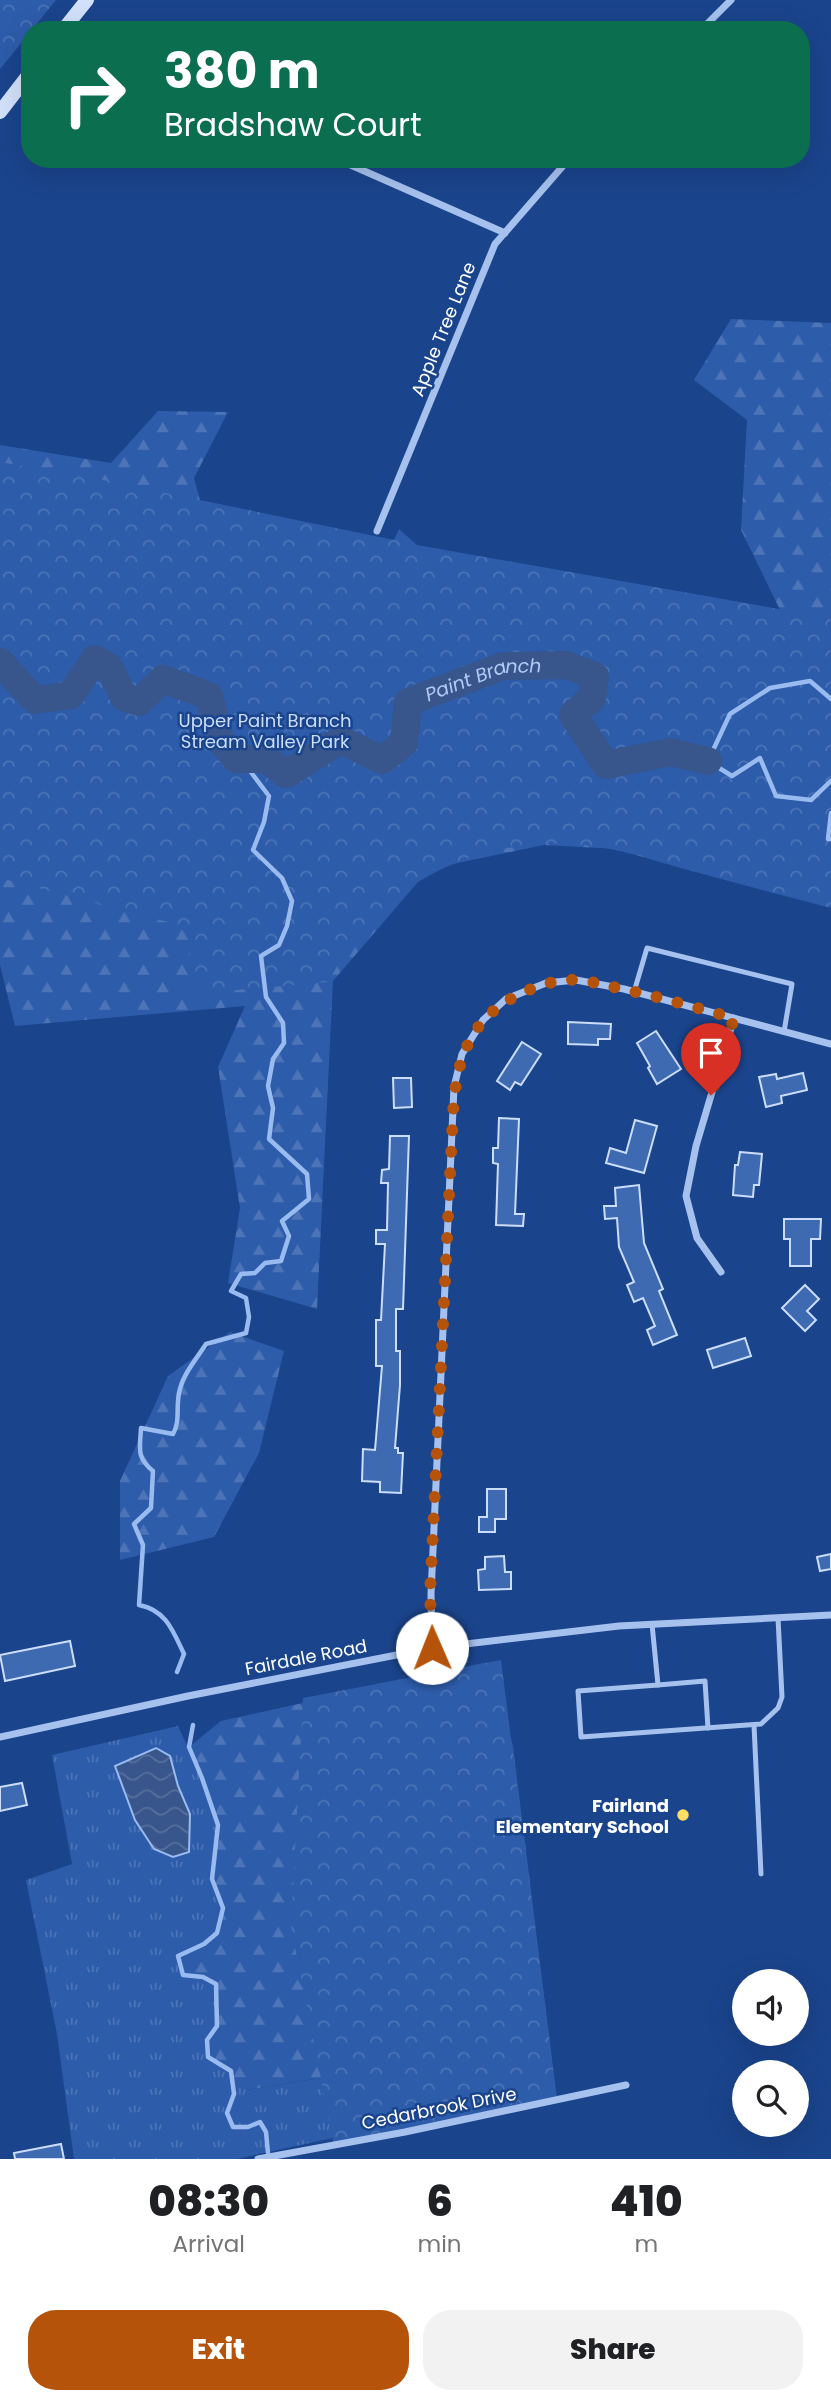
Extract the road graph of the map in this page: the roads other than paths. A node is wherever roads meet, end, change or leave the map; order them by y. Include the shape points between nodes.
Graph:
1 (87, 0) edge
2 (731, 0) edge
3 (70, 21) edge
4 (710, 21) edge
5 (21, 85) edge
6 (0, 112) edge
7 (357, 168) edge
8 (561, 168) edge
9 (505, 233) junction
10 (377, 531) dead end
11 (634, 992) junction
12 (734, 1018) junction
13 (784, 1032) junction
14 (831, 1044) edge
15 (721, 1272) dead end
16 (831, 1615) edge
17 (778, 1618) junction
18 (652, 1624) junction
19 (432, 1648) junction
20 (658, 1685) junction
21 (754, 1725) junction
22 (708, 1728) junction
23 (0, 1737) edge
24 (761, 1874) dead end
25 (626, 2085) dead end
26 (258, 2159) edge

1 - 3 main road
2 - 4 street
5 - 6 main road
7 - 9 street
8 - 9 street, Apple Tree Lane
9 - 10 street, Apple Tree Lane via 495,244
11 - 12 street
11 - 13 lane via 647,948 792,984
11 - 19 street via 576,980 546,983 506,999 483,1020 462,1054 454,1087 430,1594
12 - 13 street
12 - 15 street via 686,1196 698,1238
13 - 14 street
16 - 17 street, Fairdale Road
17 - 18 street, Fairdale Road
17 - 21 lane via 782,1697 770,1716
18 - 19 street, Fairdale Road
18 - 20 lane
19 - 23 street, Fairdale Road
20 - 22 lane via 705,1681
20 - 22 lane via 578,1691 581,1737
21 - 22 lane
21 - 24 lane
25 - 26 street, Cedarbrook Drive

